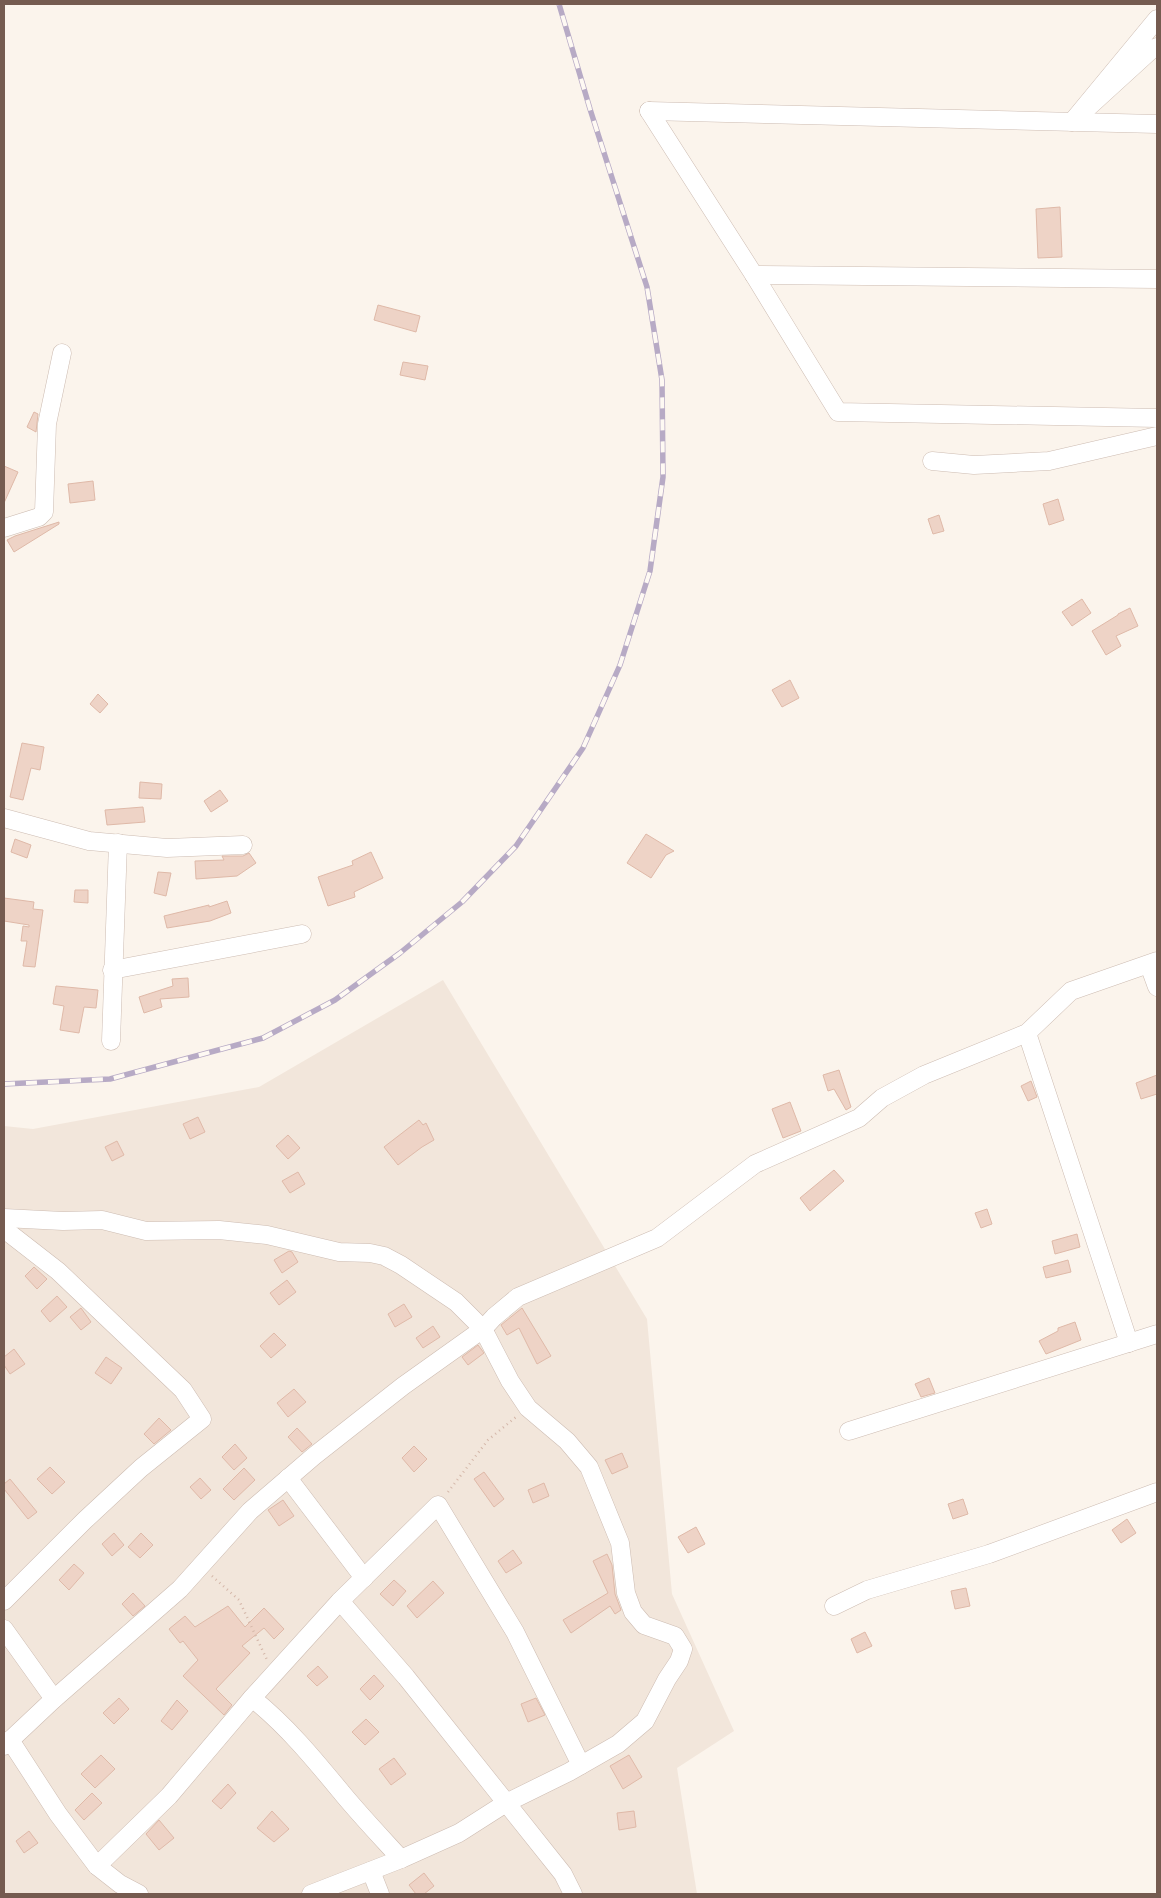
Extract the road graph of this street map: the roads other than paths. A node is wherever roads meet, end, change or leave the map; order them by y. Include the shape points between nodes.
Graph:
1 (1157, 19) edge
2 (1157, 47) edge
3 (1072, 122) junction
4 (1157, 124) edge
5 (754, 275) junction
6 (1157, 280) edge
7 (62, 353) dead end
8 (1157, 418) edge
9 (1157, 436) edge
10 (932, 461) dead end
11 (4, 528) edge
12 (4, 818) edge
13 (118, 843) junction
14 (243, 845) dead end
15 (302, 934) dead end
16 (1153, 963) edge
17 (112, 970) junction
18 (1157, 987) edge
19 (1027, 1033) junction
20 (111, 1041) dead end
21 (4, 1218) edge
22 (4, 1229) edge
23 (483, 1329) junction
24 (1157, 1334) edge
25 (1128, 1343) junction
26 (850, 1431) dead end
27 (288, 1478) junction
28 (1157, 1492) edge
29 (364, 1578) junction
30 (4, 1601) edge
31 (340, 1601) junction
32 (834, 1606) dead end
33 (4, 1629) edge
34 (252, 1698) junction
35 (54, 1699) junction
36 (8, 1739) edge
37 (581, 1765) junction
38 (506, 1804) junction
39 (401, 1859) junction
40 (97, 1866) junction
41 (371, 1871) junction
42 (139, 1894) edge
43 (311, 1894) edge
44 (380, 1894) edge
45 (573, 1894) edge

1 - 3 street
2 - 3 street
3 - 4 street
3 - 5 street via 649,111
5 - 6 street
5 - 8 street via 838,412
7 - 11 street via 47,424 44,512
9 - 10 street via 1049,461 974,465
12 - 13 street via 89,841
13 - 14 street via 167,848
13 - 17 street
15 - 17 street
16 - 18 street
16 - 19 street via 1071,992
17 - 20 street
19 - 23 street via 924,1075 882,1098 859,1118 755,1164 657,1238 518,1297
19 - 25 street
21 - 23 street via 102,1220 146,1230 219,1230 267,1235 339,1252 384,1256 456,1302
22 - 30 street via 58,1271 183,1390 202,1419 141,1468
23 - 27 street via 402,1386
23 - 37 street via 528,1408 567,1441 589,1467 620,1543 626,1592 633,1612 644,1625 675,1636 682,1648 679,1661 645,1721 618,1744
24 - 25 street
25 - 26 street
27 - 29 street
27 - 35 street via 250,1511 180,1590
28 - 32 street via 990,1554 867,1590
29 - 31 street
29 - 37 street via 438,1505 515,1632
31 - 34 street
31 - 38 street
33 - 35 street
34 - 39 street via 276,1718
34 - 40 street via 169,1796
35 - 36 street
36 - 40 street
37 - 38 street
38 - 39 street via 459,1833
38 - 45 street via 563,1874
39 - 41 street
40 - 42 street
41 - 43 street
41 - 44 street

